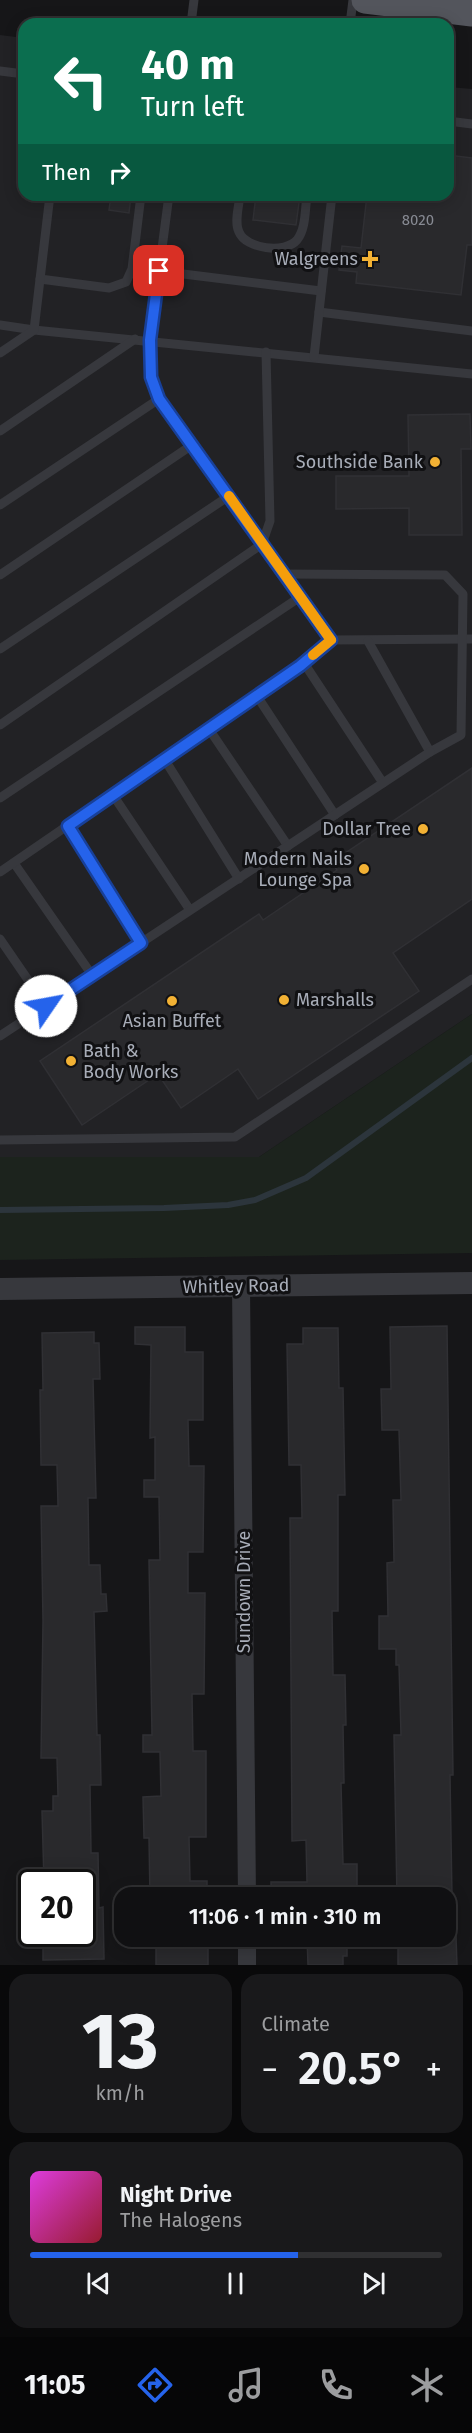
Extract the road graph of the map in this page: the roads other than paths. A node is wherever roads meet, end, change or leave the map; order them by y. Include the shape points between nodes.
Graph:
1 (194, 0) edge
2 (353, 0) edge
3 (364, 0) edge
4 (472, 12) edge
5 (192, 18) edge
6 (352, 18) edge
7 (0, 71) edge
8 (18, 73) edge
9 (454, 121) edge
10 (472, 124) edge
11 (49, 201) edge
12 (140, 201) edge
13 (168, 201) edge
14 (239, 201) edge
15 (306, 201) edge
16 (331, 201) edge
17 (159, 271) junction
18 (40, 279) junction
19 (321, 291) junction
20 (319, 312) junction
21 (0, 325) edge
22 (34, 330) junction
23 (472, 331) edge
24 (135, 339) junction
25 (150, 340) junction
26 (266, 352) junction
27 (0, 353) edge
28 (314, 357) junction
29 (472, 374) edge
30 (159, 399) junction
31 (0, 431) edge
32 (192, 445) junction
33 (229, 496) junction
34 (0, 505) edge
35 (262, 544) junction
36 (284, 574) junction
37 (0, 575) edge
38 (300, 597) junction
39 (467, 639) edge
40 (331, 640) junction
41 (368, 641) junction
42 (0, 649) edge
43 (304, 663) junction
44 (257, 696) junction
45 (0, 725) edge
46 (209, 729) junction
47 (430, 752) junction
48 (165, 760) junction
49 (383, 783) junction
50 (113, 795) junction
51 (0, 798) edge
52 (335, 815) junction
53 (68, 826) junction
54 (288, 846) junction
55 (14, 863) junction
56 (0, 873) edge
57 (239, 879) junction
58 (190, 910) junction
59 (0, 939) edge
60 (141, 943) junction
61 (92, 975) junction
62 (472, 979) edge
63 (46, 1006) junction
64 (0, 1036) edge
65 (0, 1140) edge
66 (472, 1283) edge
67 (242, 1286) junction
68 (0, 1289) edge
69 (246, 1887) edge
70 (247, 1947) edge
71 (247, 1965) edge

1 - 5 lane
2 - 6 lane
3 - 4 main road
7 - 8 lane
9 - 10 lane
11 - 18 lane
12 - 18 lane via 132,269 126,282 109,288
13 - 17 lane
14 - 15 lane via 239,233 261,247 277,249 288,248 297,240 304,224
16 - 19 lane
17 - 19 lane
17 - 25 lane
18 - 22 lane
19 - 20 lane
20 - 23 lane
20 - 28 lane
21 - 22 lane
22 - 24 lane
22 - 27 lane
24 - 25 lane
24 - 31 lane
25 - 26 lane
25 - 30 lane via 151,377
26 - 28 lane
26 - 35 lane via 270,521
28 - 29 lane
30 - 32 lane
30 - 34 lane
32 - 33 lane
32 - 37 lane
33 - 35 lane
33 - 42 lane
35 - 36 lane
35 - 45 lane
36 - 38 lane
36 - 39 lane via 445,575 463,594
38 - 40 lane
38 - 51 lane
39 - 41 lane
39 - 47 lane via 461,735
40 - 41 lane
40 - 43 lane
41 - 47 lane
43 - 44 lane
43 - 49 lane
44 - 46 lane
44 - 52 lane
46 - 48 lane
46 - 54 lane
47 - 49 lane
48 - 50 lane
48 - 57 lane
49 - 52 lane
50 - 53 lane
50 - 58 lane
52 - 54 lane
53 - 55 lane
53 - 60 lane
54 - 57 lane
55 - 56 lane
55 - 61 lane
57 - 58 lane
58 - 60 lane
59 - 63 lane
60 - 61 lane
61 - 63 lane
62 - 65 lane via 235,1137
63 - 64 lane
66 - 67 street, Whitley Road
67 - 68 street, Whitley Road
67 - 69 street, Sundown Drive
70 - 71 street

